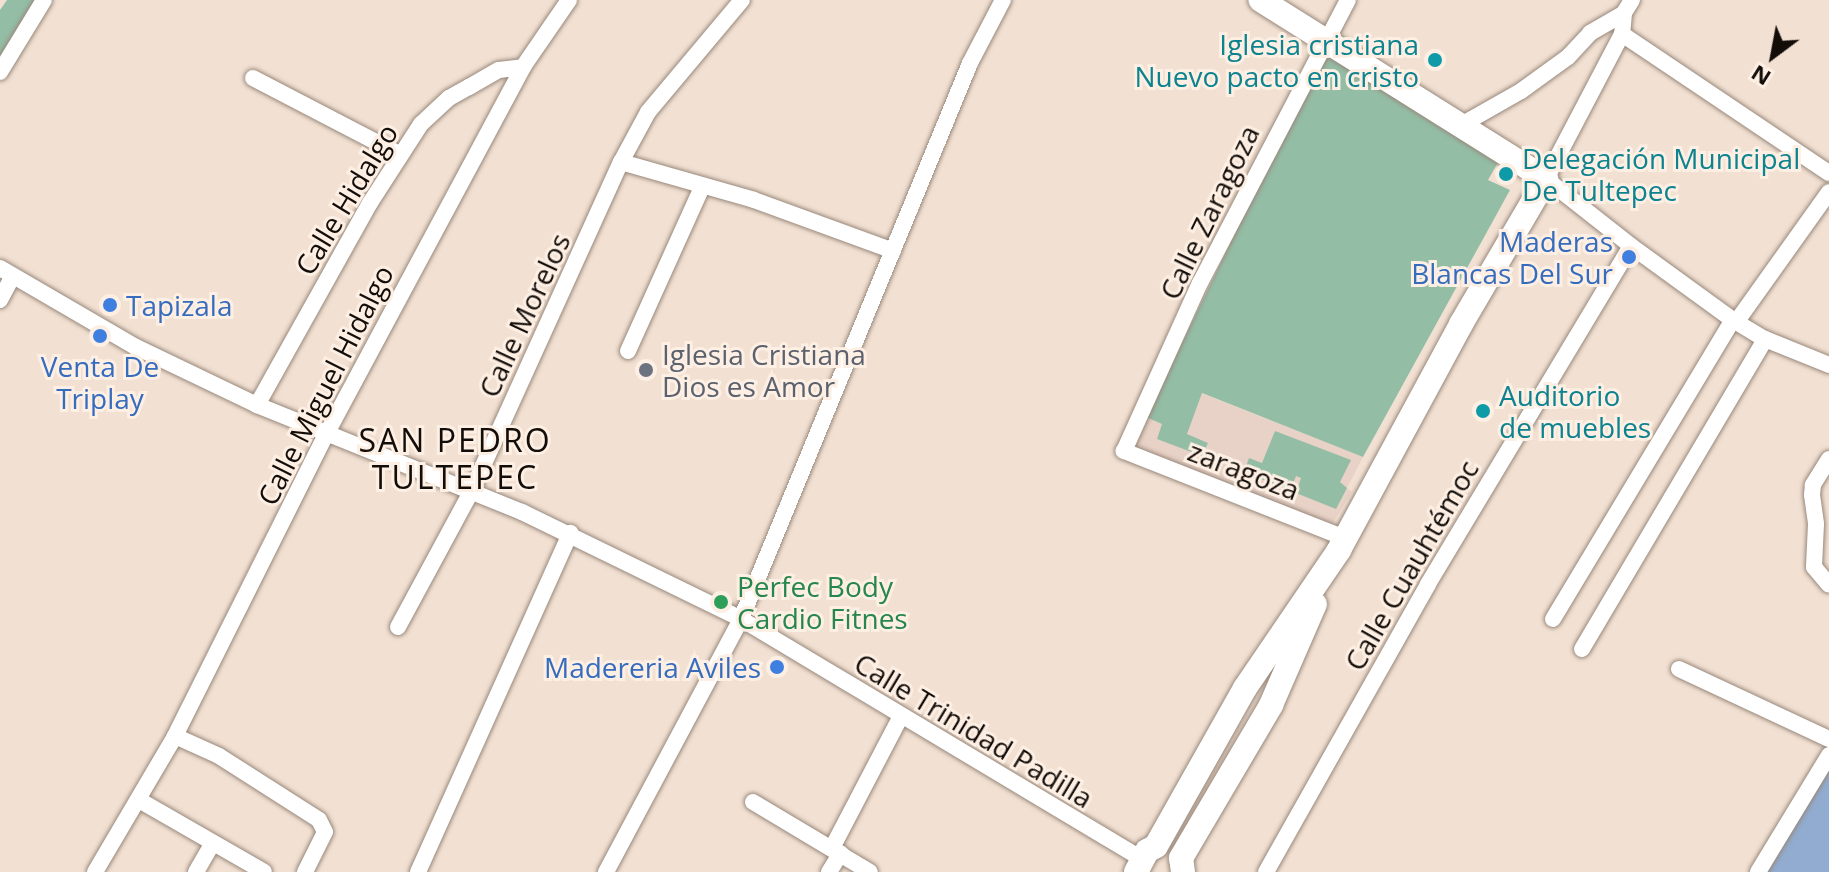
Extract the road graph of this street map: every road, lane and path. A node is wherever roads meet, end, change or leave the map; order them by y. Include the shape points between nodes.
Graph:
1 (44, 0) edge
2 (569, 0) edge
3 (742, 0) edge
4 (1003, 0) edge
5 (1261, 0) edge
6 (1348, 0) edge
7 (1628, 6) edge
8 (1622, 34) junction
9 (1325, 38) junction
10 (523, 67) junction
11 (0, 72) edge
12 (253, 78) dead end
13 (1463, 124) junction
14 (399, 154) junction
15 (621, 162) junction
16 (1829, 173) edge
17 (1546, 179) junction
18 (702, 187) junction
19 (1829, 192) edge
20 (1631, 246) junction
21 (893, 251) junction
22 (7, 272) edge
23 (0, 300) edge
24 (1735, 320) junction
25 (1765, 339) junction
26 (628, 351) dead end
27 (1829, 365) edge
28 (257, 405) junction
29 (328, 431) junction
30 (1124, 451) joint
31 (1829, 459) edge
32 (472, 490) junction
33 (570, 533) junction
34 (1342, 544) junction
35 (1829, 585) edge
36 (741, 619) junction
37 (1553, 619) dead end
38 (398, 627) dead end
39 (1582, 649) dead end
40 (1679, 669) dead end
41 (900, 718) junction
42 (175, 736) junction
43 (1829, 739) edge
44 (1829, 755) edge
45 (139, 800) junction
46 (753, 802) dead end
47 (212, 844) junction
48 (836, 851) junction
49 (1145, 859) edge
50 (1182, 865) edge
51 (95, 872) edge
52 (196, 872) edge
53 (264, 872) edge
54 (305, 872) edge
55 (418, 872) edge
56 (606, 872) edge
57 (829, 872) edge
58 (870, 872) edge
59 (1266, 872) edge
60 (1758, 872) edge

1 - 11 street
2 - 10 street, Calle Miguel Hidalgo
3 - 15 street, Calle Morelos via 648,112
4 - 21 street via 970,63
5 - 9 street
6 - 9 street, Calle Zaragoza
7 - 8 street
7 - 13 street via 1521,91
8 - 16 street
8 - 17 street
9 - 13 street
9 - 30 street, Calle Zaragoza via 1200,283
10 - 14 street, Calle Hidalgo via 499,70 449,98
10 - 29 street, Calle Miguel Hidalgo
12 - 14 street
13 - 17 street
14 - 28 street, Calle Hidalgo
15 - 18 street
15 - 32 street, Calle Morelos
17 - 20 street
17 - 34 street
18 - 21 street via 754,200
18 - 26 street
19 - 24 street
20 - 24 street
20 - 59 street, Calle Cuauhtémoc via 1428,584
21 - 36 street
22 - 23 street
22 - 28 street, Calle Trinidad Padilla via 136,347
24 - 25 street
24 - 37 street
25 - 27 street
25 - 39 street
28 - 29 street, Calle Trinidad Padilla
29 - 32 street, Calle Trinidad Padilla
29 - 42 street, Calle Miguel Hidalgo
30 - 34 street, zaragoza
31 - 35 street via 1812,495 1814,567
32 - 33 street, Calle Trinidad Padilla
32 - 38 street, Calle Morelos
33 - 36 street, Calle Trinidad Padilla
33 - 55 street
34 - 49 street via 1245,688
34 - 50 street via 1271,705
36 - 41 street, Calle Trinidad Padilla
36 - 56 street
40 - 43 street
41 - 48 street
41 - 49 street, Calle Trinidad Padilla
42 - 45 street, Calle Miguel Hidalgo
42 - 54 street via 231,764 319,820 325,832
44 - 60 street
45 - 47 street
45 - 51 street, Calle Miguel Hidalgo
46 - 48 street
47 - 52 street
47 - 53 street
48 - 57 street
48 - 58 street
49 - 50 street

